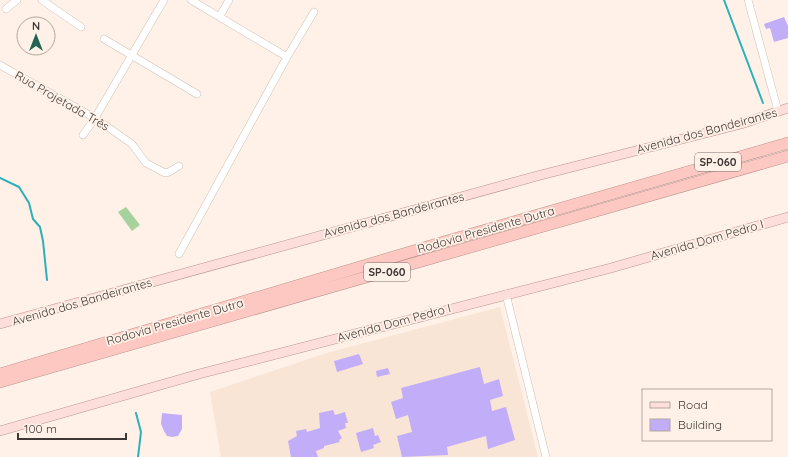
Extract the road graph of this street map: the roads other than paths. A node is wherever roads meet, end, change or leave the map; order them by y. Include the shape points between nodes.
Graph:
1 (17, 0) edge
2 (42, 0) edge
3 (164, 0) edge
4 (191, 0) edge
5 (229, 0) edge
6 (748, 0) edge
7 (6, 9) dead end
8 (314, 12) dead end
9 (220, 16) junction
10 (81, 27) dead end
11 (104, 40) dead end
12 (132, 56) junction
13 (287, 57) junction
14 (0, 65) edge
15 (197, 94) dead end
16 (788, 108) edge
17 (778, 111) junction
18 (95, 118) junction
19 (83, 135) dead end
20 (788, 141) edge
21 (788, 156) edge
22 (179, 166) dead end
23 (788, 217) edge
24 (179, 254) dead end
25 (506, 294) junction
26 (0, 324) edge
27 (0, 374) edge
28 (0, 382) edge
29 (0, 431) edge
30 (546, 457) edge

1 - 7 street
2 - 10 street
3 - 12 street
4 - 9 street
5 - 9 street
6 - 17 street
8 - 13 street
9 - 13 street
11 - 12 street
12 - 15 street
12 - 18 street
13 - 24 street
14 - 18 street, Rua Projetada Três
16 - 17 main road, Avenida dos Bandeirantes
17 - 26 main road, Avenida dos Bandeirantes via 740,124 536,176
18 - 19 street
18 - 22 street, Rua Projetada Três via 132,144 146,164 165,173
20 - 27 highway, Rodovia Presidente Dutra / SP-060
21 - 28 highway, Rodovia Presidente Dutra / SP-060
23 - 25 main road, Avenida Dom Pedro I via 611,268
25 - 29 main road, Avenida Dom Pedro I via 199,374
25 - 30 street

